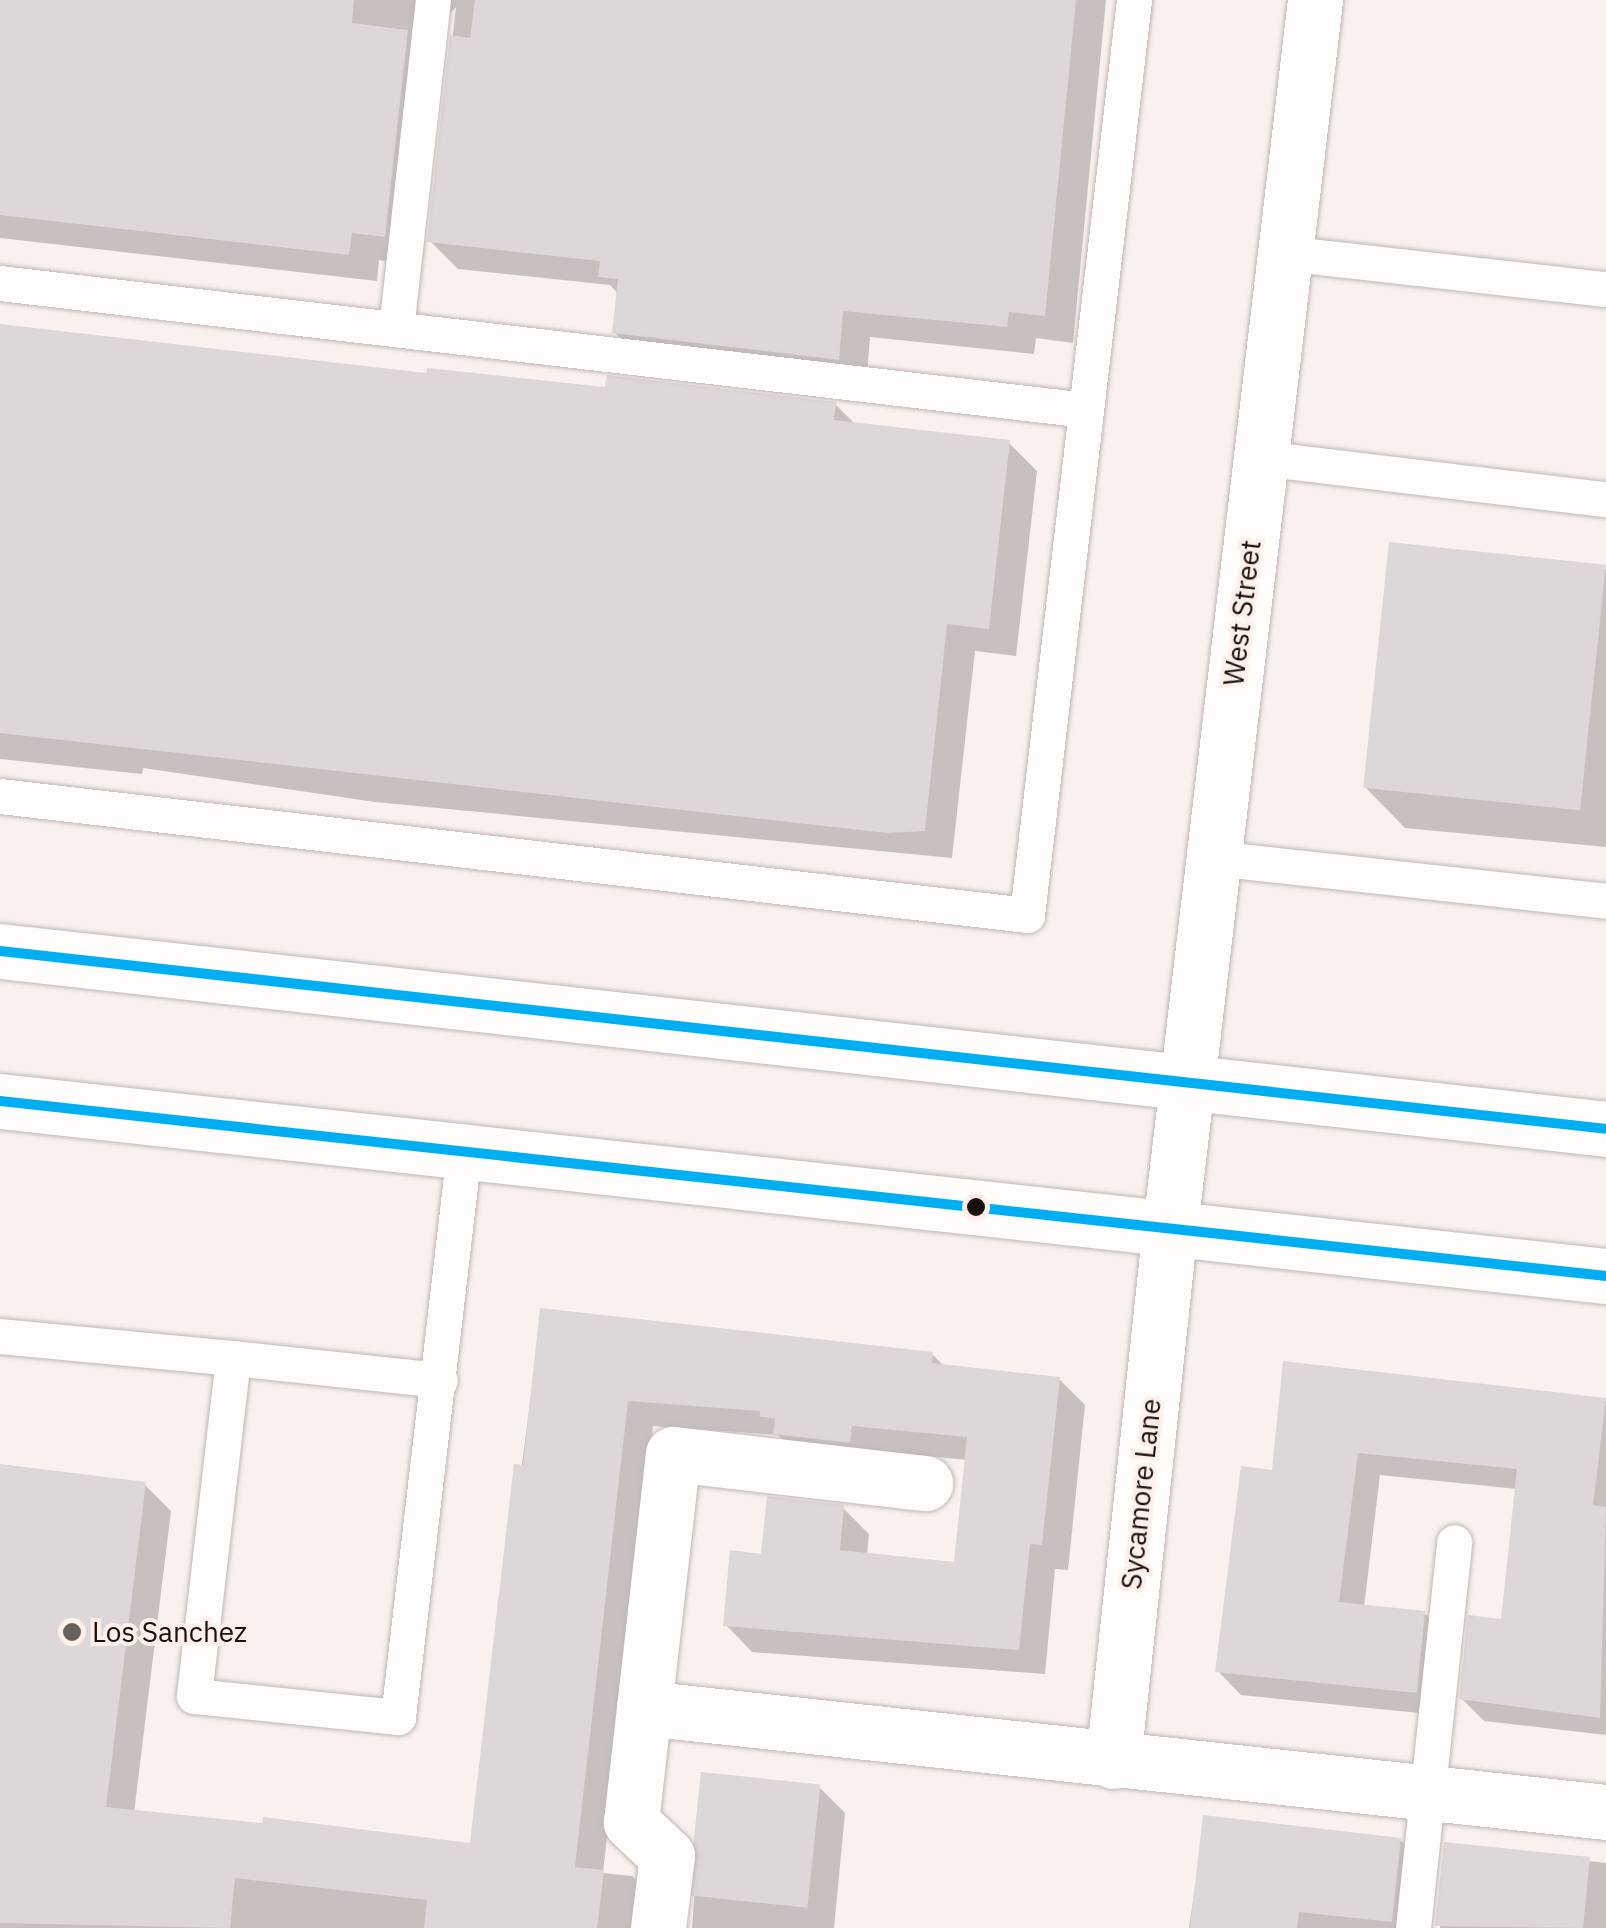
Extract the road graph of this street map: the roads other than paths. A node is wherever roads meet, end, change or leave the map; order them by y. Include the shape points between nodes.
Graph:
1 (433, 0) edge
2 (1134, 0) edge
3 (1315, 0) edge
4 (1284, 253) junction
5 (0, 283) edge
6 (1606, 288) edge
7 (396, 329) junction
8 (1086, 410) junction
9 (1260, 458) junction
10 (1606, 500) edge
11 (0, 796) edge
12 (1213, 858) junction
13 (1606, 900) edge
14 (0, 951) edge
15 (1186, 1081) junction
16 (0, 1101) edge
17 (1606, 1129) edge
18 (464, 1151) junction
19 (1170, 1227) junction
20 (1606, 1276) edge
21 (0, 1336) edge
22 (233, 1358) junction
23 (440, 1380) junction
24 (925, 1483) dead end
25 (1454, 1542) dead end
26 (644, 1708) junction
27 (1113, 1761) junction
28 (1427, 1793) junction
29 (1606, 1812) edge
30 (658, 1928) edge
31 (1413, 1928) edge

1 - 7 lane
2 - 8 lane
3 - 4 main road, West Street
4 - 6 lane
4 - 9 main road, West Street
5 - 7 lane
7 - 8 lane
8 - 11 lane via 1027,915
9 - 10 lane
9 - 12 main road, West Street
12 - 13 lane
12 - 15 main road, West Street
14 - 15 main road
15 - 17 main road
15 - 19 main road, West Street
16 - 18 main road
18 - 19 main road
18 - 23 lane
19 - 20 main road
19 - 27 main road, Sycamore Lane
21 - 22 lane
22 - 23 lane
22 - 23 lane via 194,1696 398,1718
24 - 26 main road via 673,1454
25 - 28 lane
26 - 27 main road
26 - 30 main road via 631,1822 666,1856
27 - 28 main road
28 - 29 main road
28 - 31 lane

